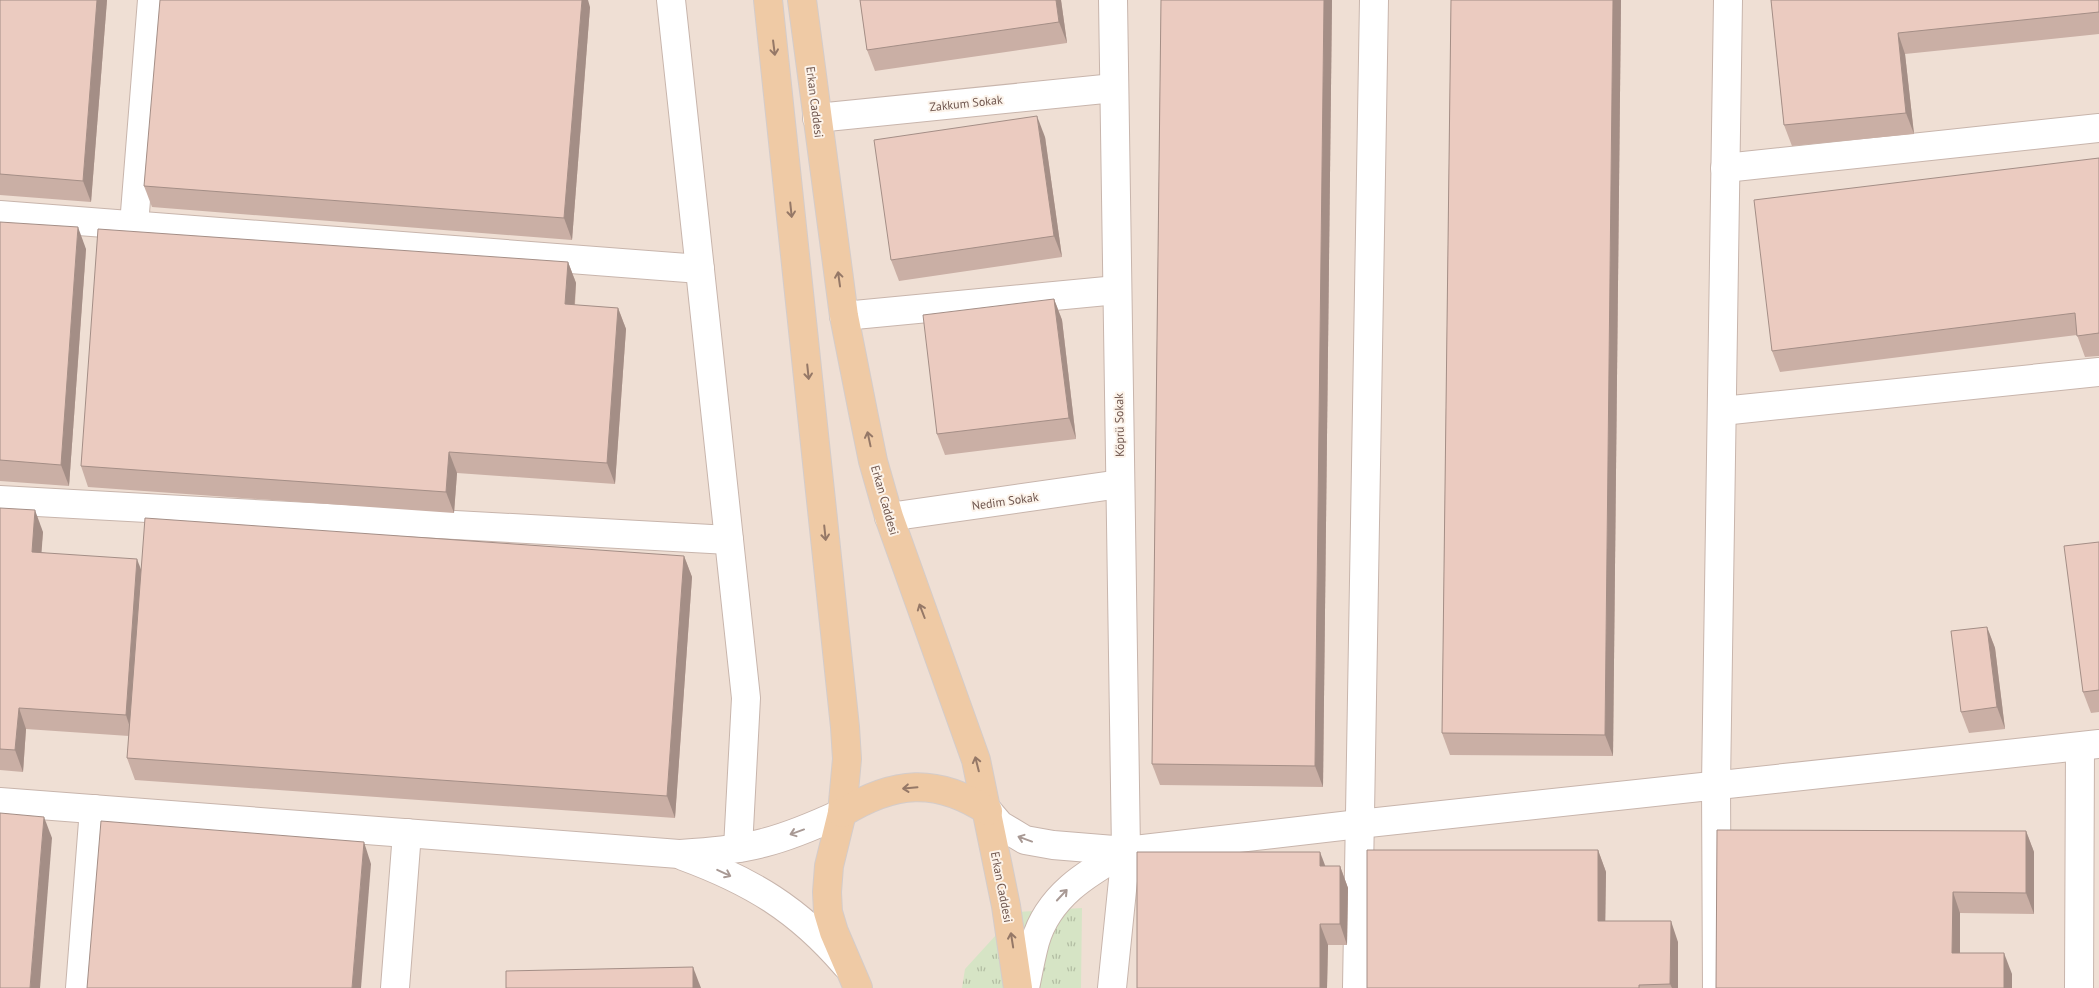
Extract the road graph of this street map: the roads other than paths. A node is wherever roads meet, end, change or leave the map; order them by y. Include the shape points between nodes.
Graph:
1 (152, 0) edge
2 (671, 0) edge
3 (768, 0) edge
4 (802, 0) edge
5 (1113, 0) edge
6 (1374, 0) edge
7 (1728, 0) edge
8 (1114, 88) junction
9 (817, 118) junction
10 (2099, 128) edge
11 (1725, 168) junction
12 (0, 215) edge
13 (134, 225) junction
14 (700, 270) junction
15 (1117, 290) junction
16 (844, 316) junction
17 (2099, 372) edge
18 (1722, 411) junction
19 (1120, 484) junction
20 (0, 500) edge
21 (889, 517) junction
22 (729, 540) junction
23 (2089, 745) edge
24 (1716, 785) junction
25 (0, 802) edge
26 (94, 809) junction
27 (988, 811) junction
28 (842, 813) junction
29 (1359, 824) junction
30 (407, 833) junction
31 (738, 848) junction
32 (1126, 851) junction
33 (679, 854) junction
34 (852, 976) edge
35 (80, 988) edge
36 (395, 988) edge
37 (1018, 988) edge
38 (1025, 988) edge
39 (1112, 988) edge
40 (1357, 988) edge
41 (1717, 988) edge
42 (2079, 988) edge

1 - 13 street
2 - 14 street
3 -> 28 main road via 845,728 847,759
4 - 9 main road, Erkan Caddesi
5 - 8 street, Köprü Sokak
6 - 29 street
7 - 11 street
8 - 9 street, Zakkum Sokak
8 - 15 street, Köprü Sokak
16 -> 9 main road, Erkan Caddesi
10 - 11 street
11 - 18 street
12 - 13 street
13 - 14 street
14 - 22 street
15 - 16 street
15 - 19 street, Köprü Sokak
21 -> 16 main road, Erkan Caddesi via 873,461
17 - 18 street
18 - 24 street
19 - 21 street, Nedim Sokak
19 - 32 street, Köprü Sokak
20 - 22 street
27 -> 21 main road, Erkan Caddesi via 962,716
22 - 31 street via 746,698
23 - 24 street
23 - 42 street
24 - 29 street
24 - 41 street
25 - 26 street
26 - 30 street
26 - 35 street
27 -> 28 main road via 953,792 916,787 880,794
32 -> 27 street via 1025,840 1000,825
37 -> 27 main road, Erkan Caddesi
28 -> 31 street via 784,837
28 - 34 main road via 828,866 828,912
29 - 32 street
29 - 40 street
30 - 33 street
30 - 36 street
31 - 33 street
38 -> 32 street via 1036,941 1055,902 1067,889
32 - 39 street, Köprü Sokak
33 -> 34 street via 755,887 774,899 813,930

